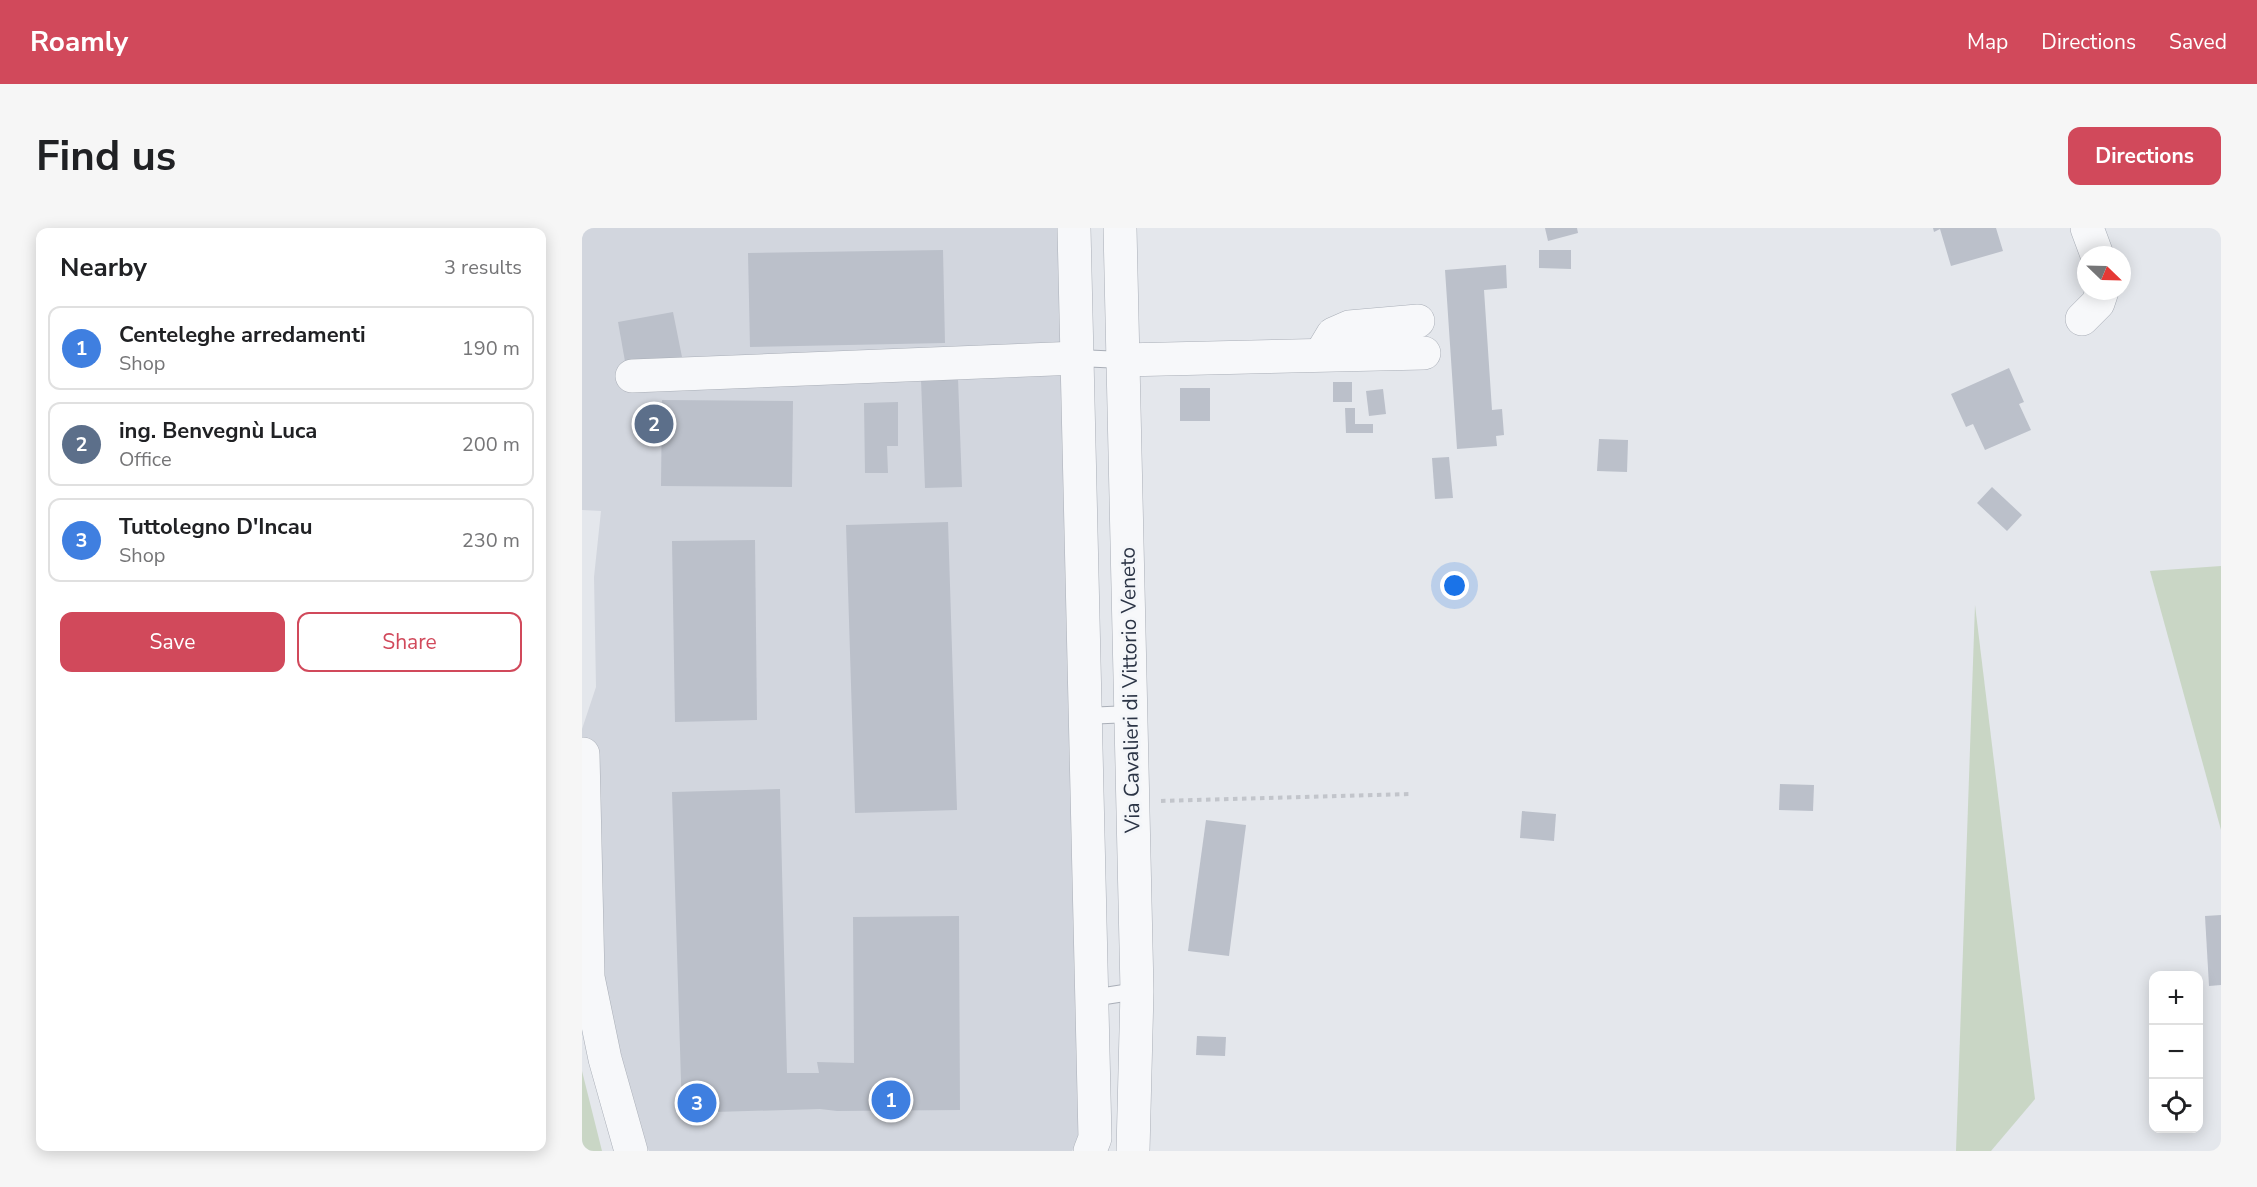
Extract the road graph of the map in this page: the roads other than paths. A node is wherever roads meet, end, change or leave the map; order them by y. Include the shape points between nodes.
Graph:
1 (1074, 228) edge
2 (1120, 228) edge
3 (2087, 228) edge
4 (2094, 246) edge
5 (2099, 300) edge
6 (2082, 319) dead end
7 (1418, 321) dead end
8 (1424, 353) dead end
9 (1321, 354) junction
10 (1078, 358) junction
11 (1123, 360) junction
12 (632, 376) dead end
13 (1130, 714) junction
14 (1085, 716) junction
15 (584, 754) edge
16 (1137, 991) junction
17 (1092, 998) junction
18 (632, 1151) edge
19 (1090, 1151) edge
20 (1133, 1151) edge

1 - 10 street
2 - 11 street, Via Cavalieri di Vittorio Veneto
3 - 4 street
5 - 6 street
7 - 9 street via 1349,327 1333,334
8 - 9 street
9 - 11 street
10 - 11 lane
10 - 12 street
10 - 14 street
11 - 13 street, Via Cavalieri di Vittorio Veneto
13 - 14 lane
13 - 16 street, Via Cavalieri di Vittorio Veneto
14 - 17 street
15 - 18 street via 588,977 604,1059
16 - 17 lane
16 - 20 street, Via Cavalieri di Vittorio Veneto
17 - 19 street via 1095,1138

